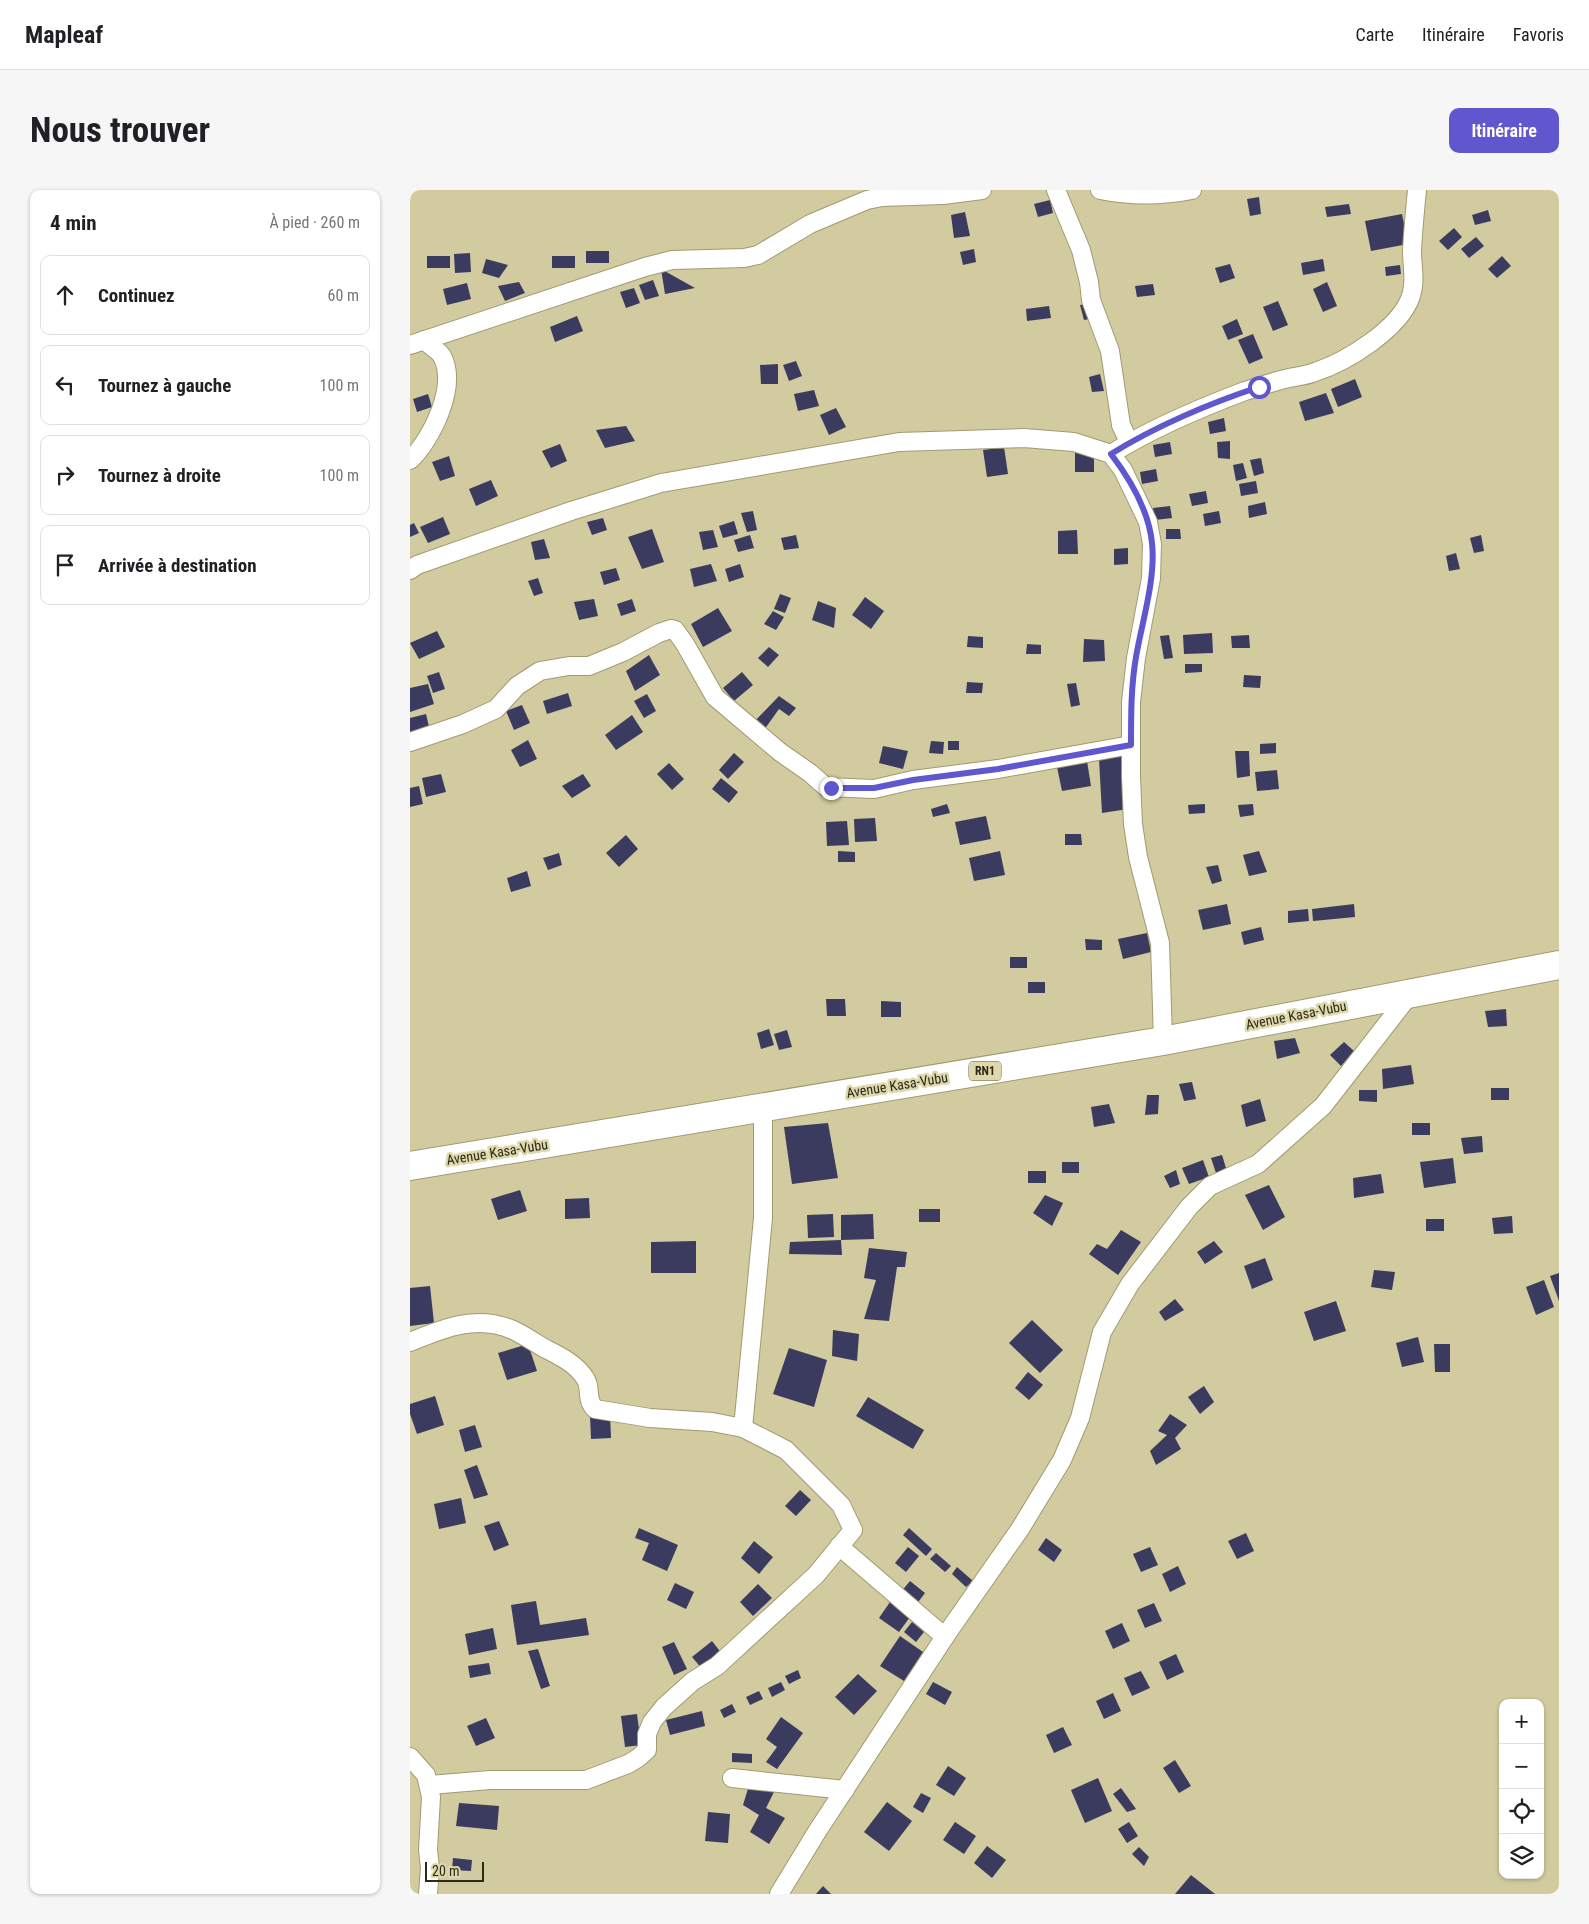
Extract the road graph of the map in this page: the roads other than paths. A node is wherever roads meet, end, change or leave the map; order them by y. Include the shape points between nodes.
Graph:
1 (982, 190) edge
2 (1056, 190) edge
3 (1100, 190) edge
4 (1417, 190) edge
5 (1186, 191) edge
6 (417, 343) edge
7 (1129, 442) junction
8 (1111, 454) junction
9 (410, 460) edge
10 (410, 570) edge
11 (410, 742) edge
12 (1131, 745) junction
13 (1559, 965) edge
14 (1411, 993) junction
15 (1164, 1041) junction
16 (763, 1107) junction
17 (410, 1166) edge
18 (410, 1342) edge
19 (743, 1428) junction
20 (839, 1546) junction
21 (945, 1637) junction
22 (410, 1757) edge
23 (732, 1778) dead end
24 (422, 1779) edge
25 (845, 1790) junction
26 (428, 1894) edge
27 (779, 1894) edge

1 - 6 street via 943,196 868,200 810,224 758,255 672,260
2 - 7 street via 1081,250 1091,300 1110,351 1121,425
3 - 5 street via 1129,194
4 - 7 street via 1411,296 1397,319 1382,333 1362,349 1314,373 1246,391
6 - 9 street via 441,355 447,386 442,408 433,426
7 - 8 street
8 - 10 street via 1074,442 1024,438 899,442 661,483 570,511
8 - 12 street via 1123,470 1148,522 1152,544 1151,578 1133,684
11 - 12 street via 496,710 516,686 540,671 589,666 672,629 685,644 715,697 826,787 874,788
12 - 15 street via 1133,824 1160,943
13 - 14 highway, Avenue Kasa-Vubu / RN1
14 - 15 highway, Avenue Kasa-Vubu / RN1
14 - 21 street via 1323,1106 1258,1164 1210,1186 1189,1207 1130,1284 1102,1332 1080,1418 1062,1460 1020,1529
15 - 16 highway, Avenue Kasa-Vubu / RN1
16 - 17 highway, Avenue Kasa-Vubu / RN1
16 - 19 street via 763,1218
18 - 19 street via 442,1329 482,1322 495,1324 563,1357 578,1369 587,1379 590,1403 596,1409
19 - 20 street via 786,1450 841,1505 853,1530
20 - 21 street
20 - 24 street via 816,1575 717,1666 693,1681 664,1707 652,1722 646,1750 628,1764 586,1780
21 - 25 street
22 - 24 street
23 - 25 street
24 - 26 street via 432,1797
25 - 27 street

